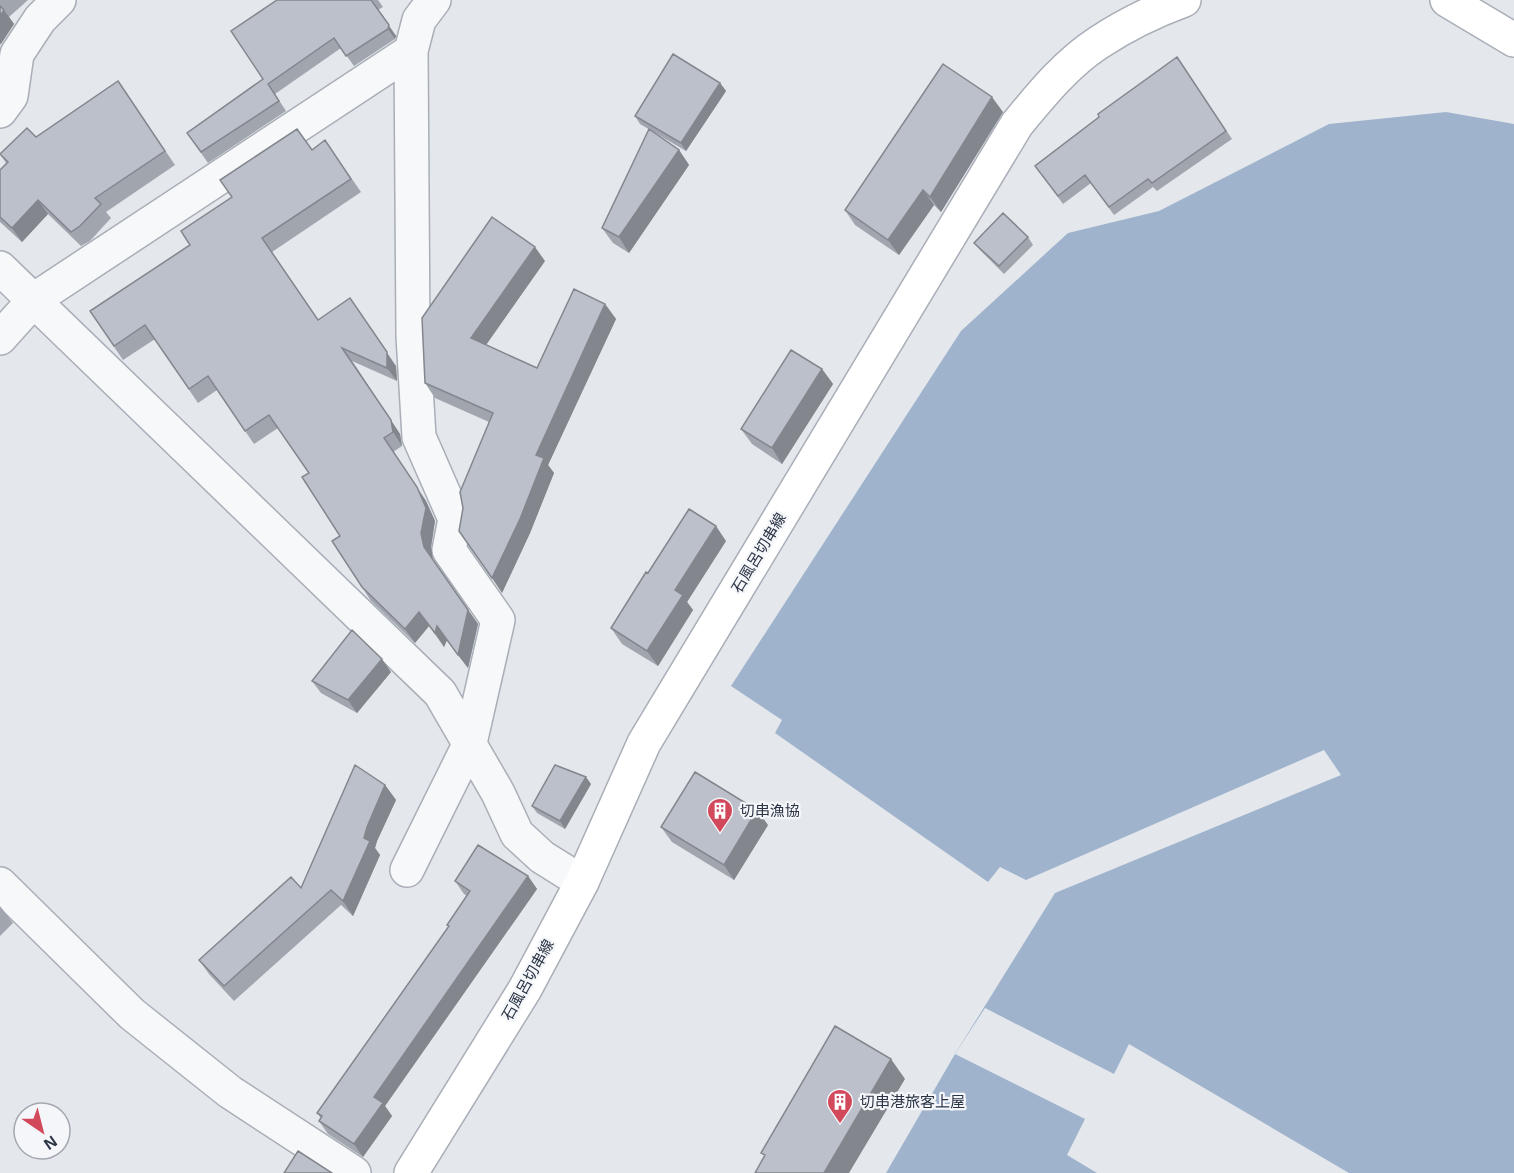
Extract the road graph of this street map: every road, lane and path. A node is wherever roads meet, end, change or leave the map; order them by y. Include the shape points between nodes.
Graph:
1 (58, 0) edge
2 (1184, 0) edge
3 (1453, 2) edge
4 (419, 7) edge
5 (1514, 40) edge
6 (411, 51) junction
7 (0, 111) edge
8 (0, 268) edge
9 (35, 299) junction
10 (0, 338) edge
11 (470, 743) junction
12 (407, 870) dead end
13 (582, 882) junction
14 (0, 884) edge
15 (354, 1173) edge
16 (411, 1173) edge

1 - 7 street via 17,54 11,96
2 - 13 main road, 石風呂切串線 via 1149,13 1097,43 1052,83 1017,124 644,743
3 - 5 main road
4 - 6 street
6 - 9 street
6 - 11 street via 413,336 419,437 455,519 449,550 498,620
8 - 9 street
9 - 10 street
9 - 11 street via 440,693
11 - 12 street
11 - 13 street via 517,834 542,857
13 - 16 main road, 石風呂切串線 via 525,989
14 - 15 street via 132,1014 230,1092

